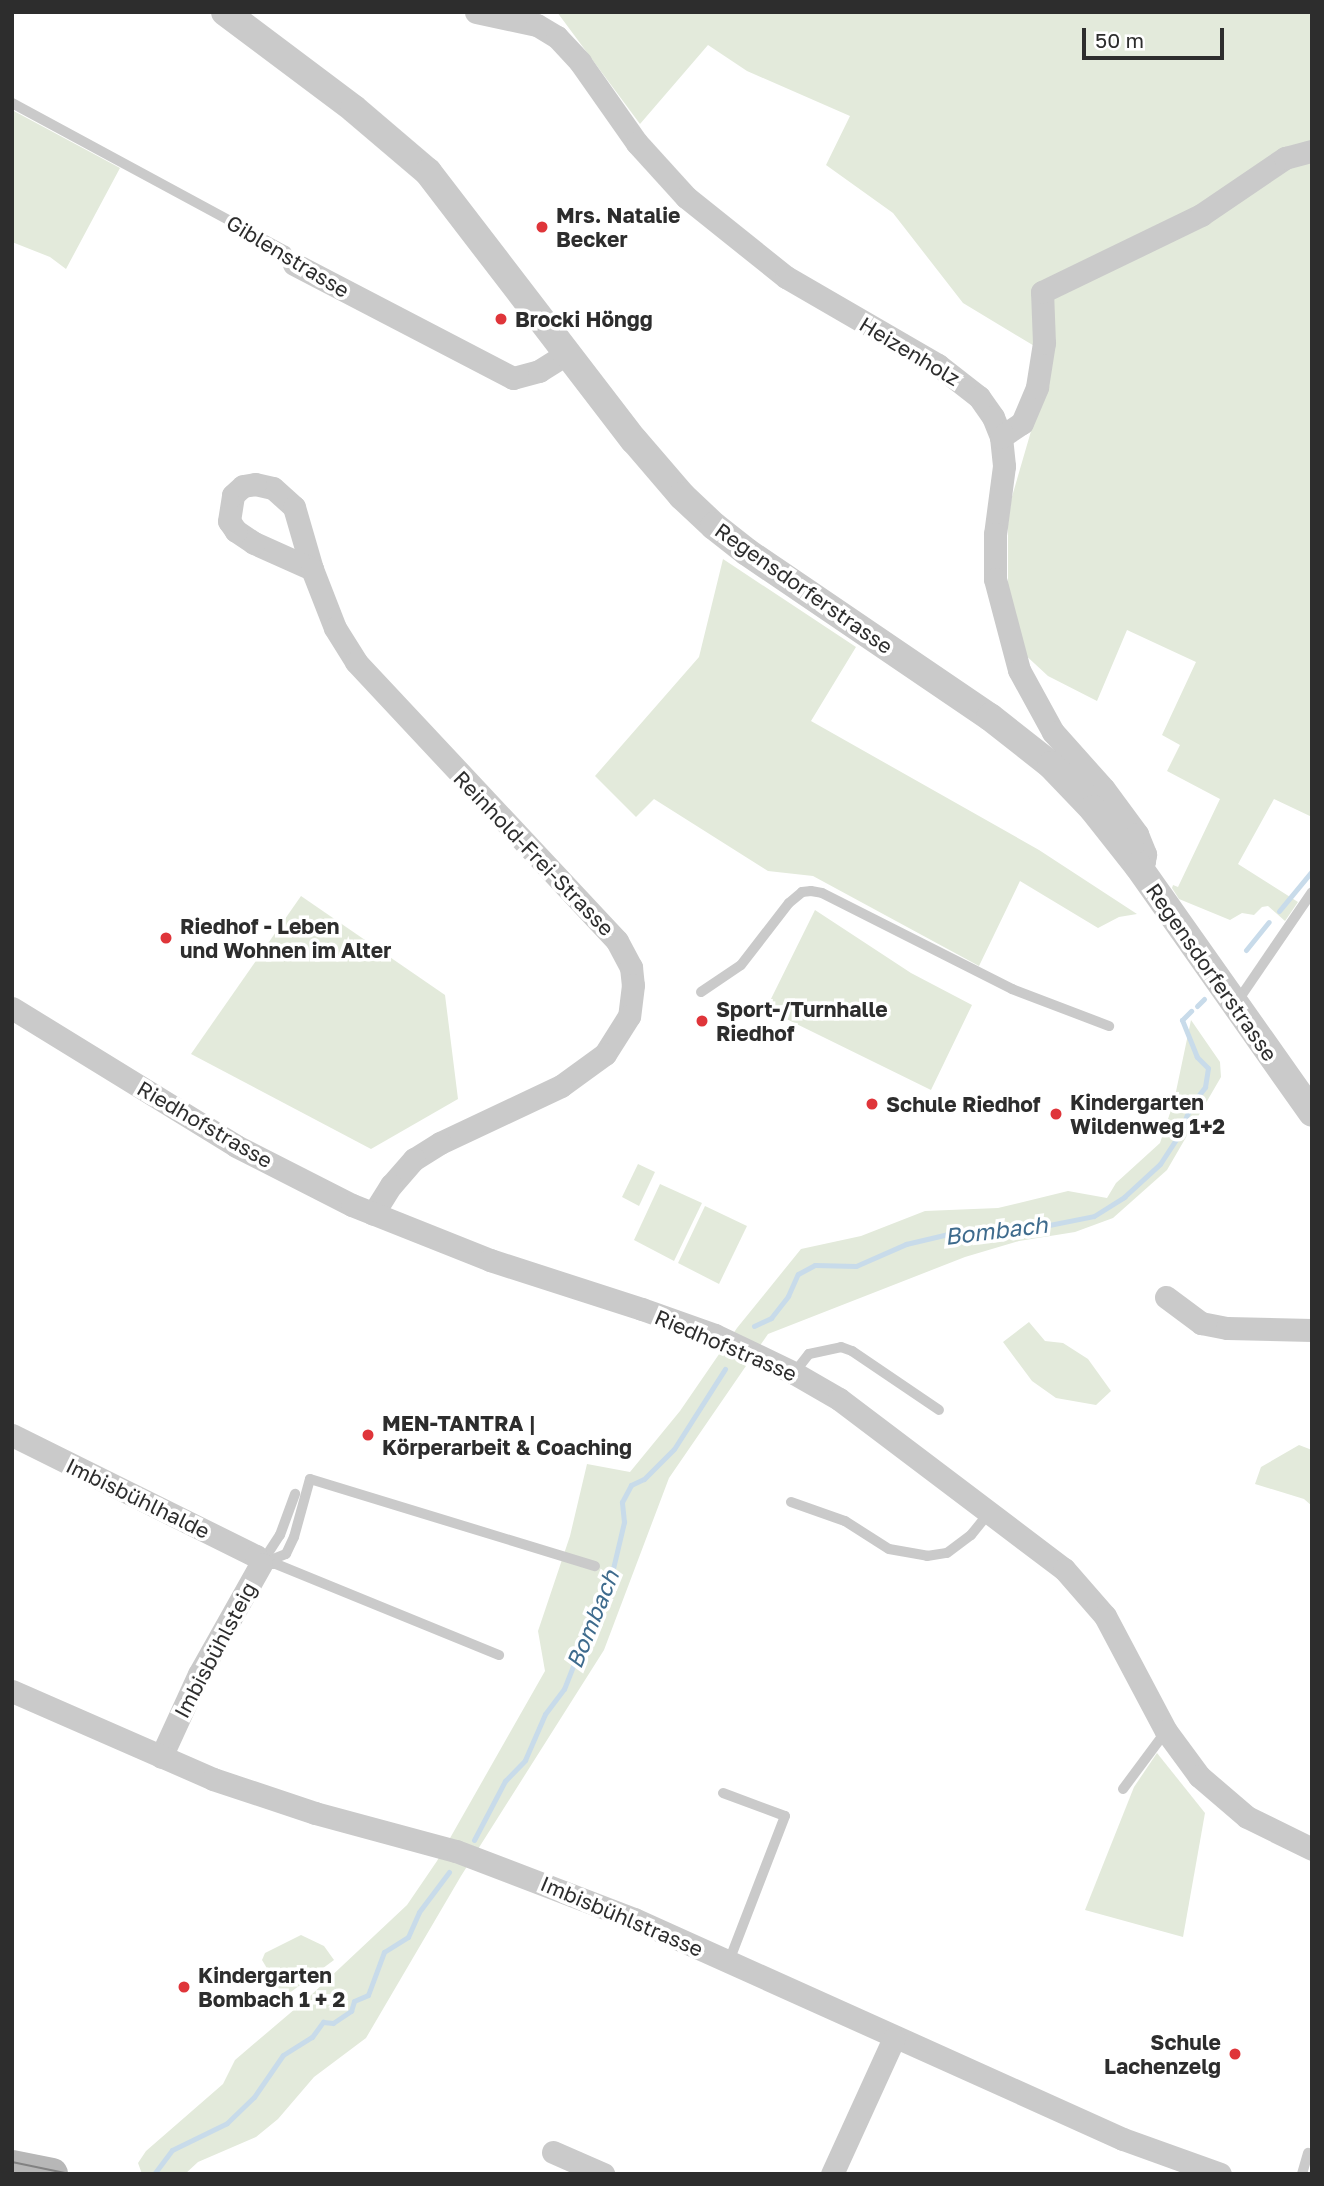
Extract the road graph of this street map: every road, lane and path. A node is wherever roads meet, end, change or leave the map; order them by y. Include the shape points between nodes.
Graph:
1 (225, 12) edge
2 (476, 12) edge
3 (12, 103) edge
4 (1312, 151) edge
5 (294, 264) joint
6 (566, 354) junction
7 (1001, 437) junction
8 (312, 569) dead end
9 (1138, 866) junction
10 (1312, 892) edge
11 (701, 992) dead end
12 (1235, 1003) junction
13 (12, 1008) edge
14 (1109, 1026) dead end
15 (1312, 1113) edge
16 (373, 1214) junction
17 (1166, 1297) dead end
18 (1312, 1330) edge
19 (794, 1373) junction
20 (939, 1410) dead end
21 (12, 1435) edge
22 (295, 1494) dead end
23 (790, 1502) dead end
24 (989, 1513) junction
25 (261, 1564) junction
26 (595, 1566) dead end
27 (499, 1655) dead end
28 (12, 1691) edge
29 (1166, 1731) junction
30 (161, 1757) junction
31 (1124, 1789) dead end
32 (723, 1793) dead end
33 (1312, 1849) edge
34 (729, 1961) junction
35 (894, 2038) junction
36 (553, 2152) dead end
37 (1308, 2153) dead end
38 (12, 2166) edge
39 (52, 2174) edge
40 (603, 2174) edge
41 (832, 2174) edge
42 (1220, 2174) edge
43 (1302, 2174) edge

1 - 6 street, Regensdorferstrasse via 354,109 428,172
2 - 7 street, Heizenholz via 537,25 557,37 637,143 686,197 786,277 964,383 993,417
3 - 5 lane, Giblenstrasse via 286,251
4 - 7 street via 1285,158 1200,215 1042,292 1044,343 1037,387 1022,422
5 - 6 street, Giblenstrasse via 513,378 539,371
6 - 9 street, Regensdorferstrasse via 658,468 714,526 1012,733 1093,809
7 - 9 street, Heizenholz via 1004,466 995,534 995,579 1019,670 1053,732 1109,795 1136,834 1145,853
8 - 16 street, Reinhold-Frei-Strasse via 335,628 356,662 617,941 631,967 633,985 633,1000 619,1035 584,1072 414,1159
9 - 12 street, Regensdorferstrasse
10 - 12 lane
11 - 14 lane via 741,965 789,903 811,891 1012,989
12 - 15 street, Regensdorferstrasse
13 - 16 street, Riedhofstrasse via 236,1146
16 - 19 street, Riedhofstrasse via 490,1260 715,1335
17 - 18 street via 1201,1323
19 - 20 lane via 809,1354 841,1347
19 - 24 street, Riedhofstrasse via 839,1399
21 - 25 street, Imbisbühlhalde via 256,1556
22 - 25 lane via 280,1535
23 - 24 lane via 845,1521 889,1549 927,1556 947,1553 971,1535
24 - 29 street, Riedhofstrasse via 1064,1569 1091,1597
25 - 26 lane, Imbisbühlsteig via 286,1554 310,1479
25 - 27 lane via 276,1564
25 - 30 street, Imbisbühlsteig via 199,1674
28 - 30 street, Imbisbühlstrasse
29 - 31 lane
29 - 33 street, Riedhofstrasse via 1199,1776 1247,1817
30 - 34 street, Imbisbühlstrasse via 315,1813 508,1869
32 - 34 lane via 785,1816
34 - 35 street, Imbisbühlstrasse
35 - 41 street
35 - 42 street, Imbisbühlstrasse via 1123,2139
36 - 40 street
37 - 43 lane
38 - 39 main road

